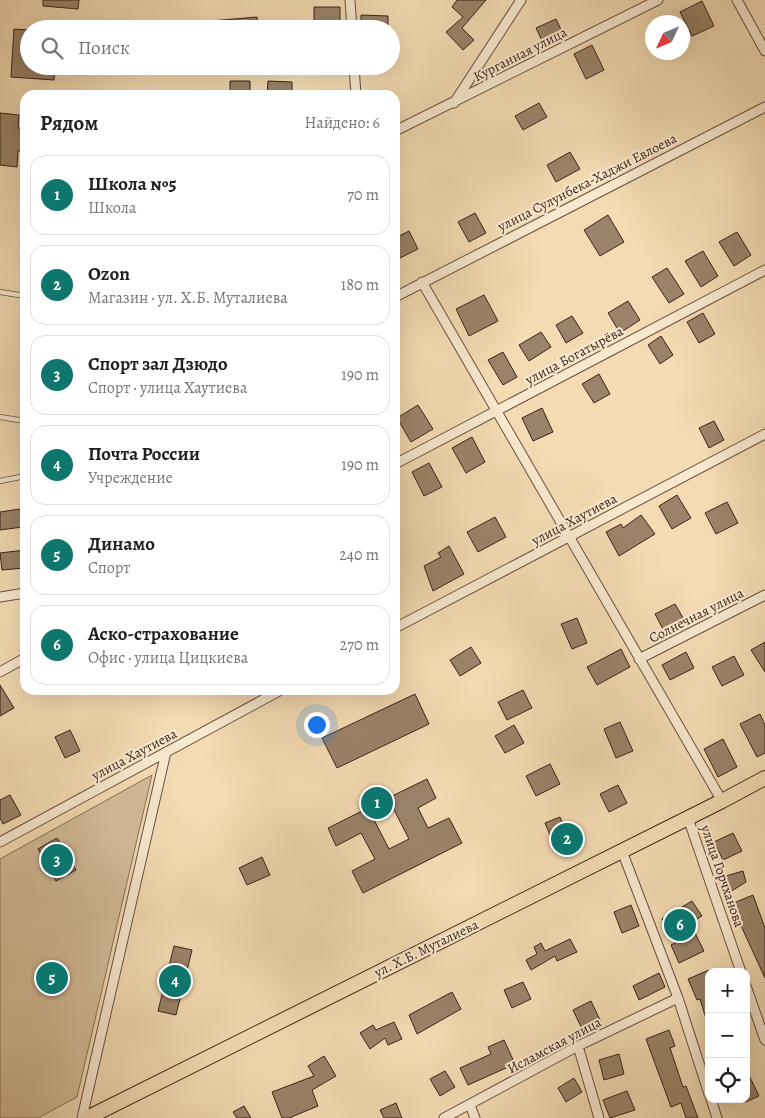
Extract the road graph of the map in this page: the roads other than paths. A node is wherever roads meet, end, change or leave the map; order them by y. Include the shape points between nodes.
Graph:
1 (350, 0) edge
2 (521, 0) edge
3 (658, 0) edge
4 (737, 0) edge
5 (351, 20) edge
6 (765, 51) edge
7 (355, 75) edge
8 (356, 90) edge
9 (453, 104) junction
10 (765, 107) edge
11 (400, 129) edge
12 (765, 270) edge
13 (422, 282) junction
14 (0, 292) edge
15 (400, 294) edge
16 (20, 295) edge
17 (498, 410) junction
18 (0, 417) edge
19 (20, 420) edge
20 (765, 434) edge
21 (400, 461) edge
22 (20, 477) edge
23 (0, 481) edge
24 (569, 536) junction
25 (20, 594) edge
26 (765, 595) edge
27 (0, 597) edge
28 (400, 625) edge
29 (639, 659) junction
30 (20, 661) edge
31 (0, 672) edge
32 (272, 695) edge
33 (166, 752) junction
34 (765, 778) edge
35 (722, 802) junction
36 (688, 818) junction
37 (0, 842) edge
38 (622, 852) junction
39 (740, 968) edge
40 (750, 997) edge
41 (678, 998) junction
42 (765, 1040) edge
43 (578, 1046) junction
44 (705, 1082) edge
45 (711, 1103) edge
46 (470, 1105) junction
47 (82, 1118) edge
48 (88, 1118) edge
49 (444, 1118) edge
50 (475, 1118) edge
51 (598, 1118) edge
52 (717, 1118) edge

1 - 5 street
2 - 9 street
3 - 9 street, Курганная улица
4 - 6 street
7 - 8 street
9 - 11 street, Курганная улица
10 - 13 street, улица Сулунбека-Хаджи Евлоева
12 - 17 street, улица Богатырёва
13 - 15 street, улица Сулунбека-Хаджи Евлоева
13 - 17 street
14 - 16 lane
17 - 21 street, улица Богатырёва
17 - 24 street
18 - 19 lane
20 - 24 street, улица Хаутиева
22 - 23 lane
24 - 28 street, улица Хаутиева
24 - 29 street
25 - 27 street
26 - 29 street, Солнечная улица
29 - 35 street
30 - 31 street
32 - 33 street, улица Хаутиева
33 - 37 street, улица Хаутиева
33 - 47 street
34 - 35 main road, ул. Х.Б. Муталиева
35 - 36 main road, ул. Х.Б. Муталиева
36 - 38 main road, ул. Х.Б. Муталиева
36 - 39 street, улица Горчханова
38 - 41 street
38 - 48 main road, ул. Х.Б. Муталиева
40 - 42 street
41 - 43 street, Исламская улица
41 - 44 street
43 - 46 street, Исламская улица
43 - 51 street
45 - 52 street
46 - 49 street, Исламская улица
46 - 50 street

